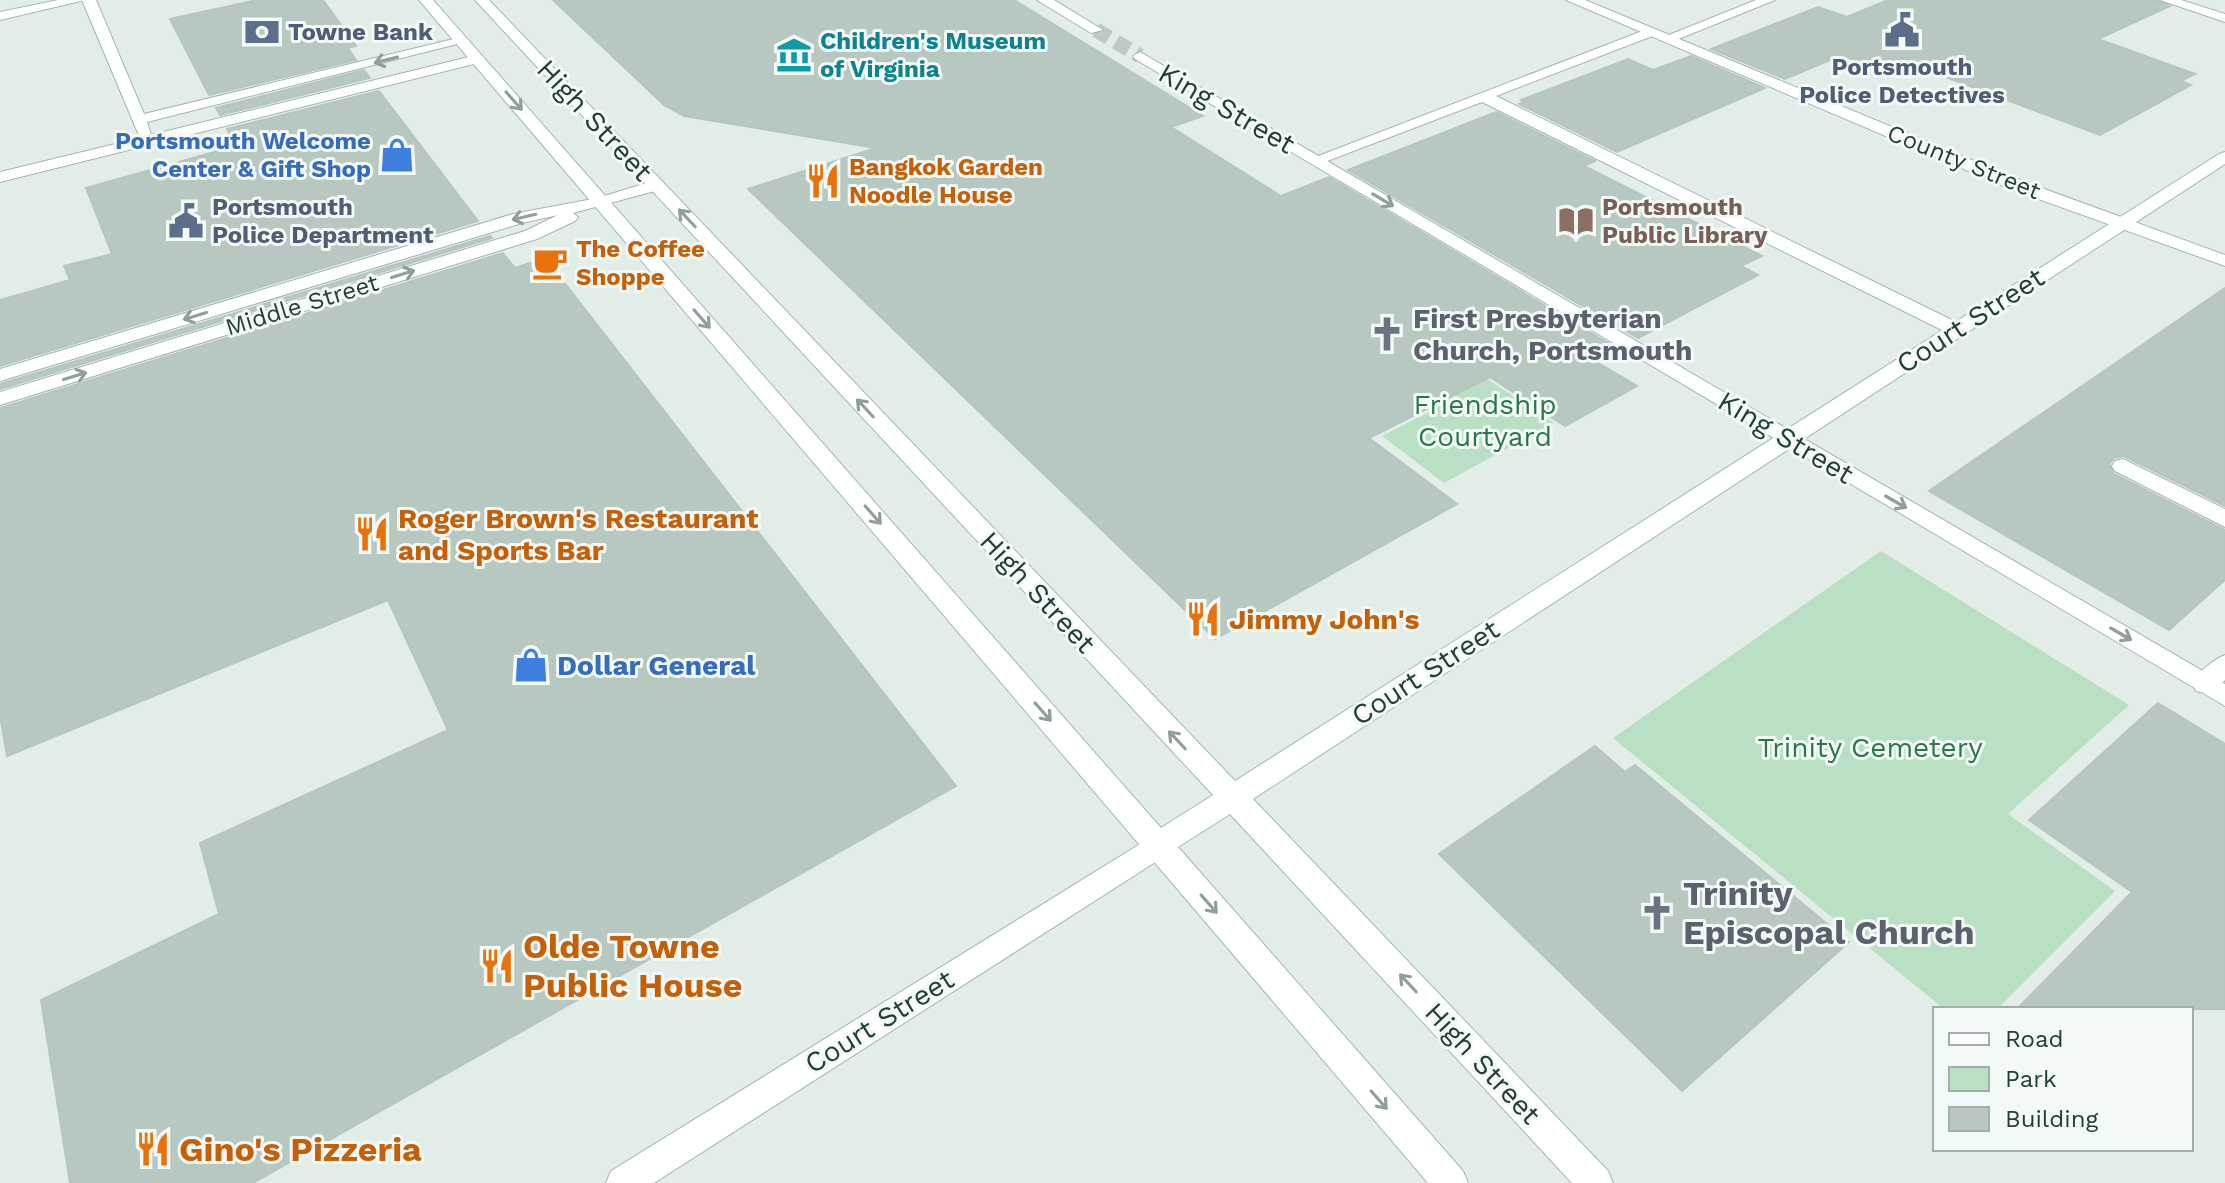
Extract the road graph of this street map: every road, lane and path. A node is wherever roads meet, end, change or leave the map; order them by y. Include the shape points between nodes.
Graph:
1 (78, 0) edge
2 (89, 0) edge
3 (426, 0) edge
4 (482, 0) edge
5 (1044, 0) edge
6 (1573, 0) edge
7 (1768, 0) edge
8 (2167, 0) edge
9 (0, 16) edge
10 (2225, 18) edge
11 (1096, 30) tunnel mouth
12 (1658, 35) junction
13 (462, 41) junction
14 (1140, 56) tunnel mouth
15 (477, 59) junction
16 (1483, 96) junction
17 (138, 120) junction
18 (147, 141) junction
19 (2225, 157) edge
20 (1316, 160) junction
21 (0, 177) edge
22 (656, 185) junction
23 (601, 202) junction
24 (2120, 223) junction
25 (2225, 261) edge
26 (1955, 329) junction
27 (0, 375) edge
28 (0, 399) edge
29 (1787, 438) junction
30 (2123, 466) dead end
31 (2225, 519) edge
32 (2225, 665) edge
33 (2215, 690) edge
34 (1231, 797) junction
35 (1158, 845) junction
36 (623, 1183) edge
37 (1451, 1183) edge
38 (1596, 1183) edge

1 - 9 main road
2 - 17 main road
3 - 13 main road, High Street
4 - 22 main road, High Street
5 - 11 main road
6 - 12 main road, County Street
7 - 12 main road
8 - 10 main road
12 - 16 main road
12 - 24 main road, County Street
13 - 15 main road, High Street
13 -> 17 main road
14 - 20 main road, King Street
15 - 18 main road
15 -> 23 main road, High Street
16 - 20 main road
16 - 26 main road
17 - 18 main road
18 - 21 main road
19 - 24 main road, Court Street
20 -> 29 main road, King Street
22 - 23 main road, Middle Street
34 -> 22 main road, High Street
23 -> 27 main road, Middle Street via 519,218
28 -> 23 main road, Middle Street via 531,235
23 -> 35 main road, High Street
24 - 25 main road, County Street
24 - 26 main road, Court Street
26 - 29 main road, Court Street
29 -> 33 main road, King Street
29 - 34 main road, Court Street
30 - 31 main road
32 - 33 main road
34 - 35 main road, Court Street
38 -> 34 main road, High Street
35 - 36 main road, Court Street
35 -> 37 main road, High Street

